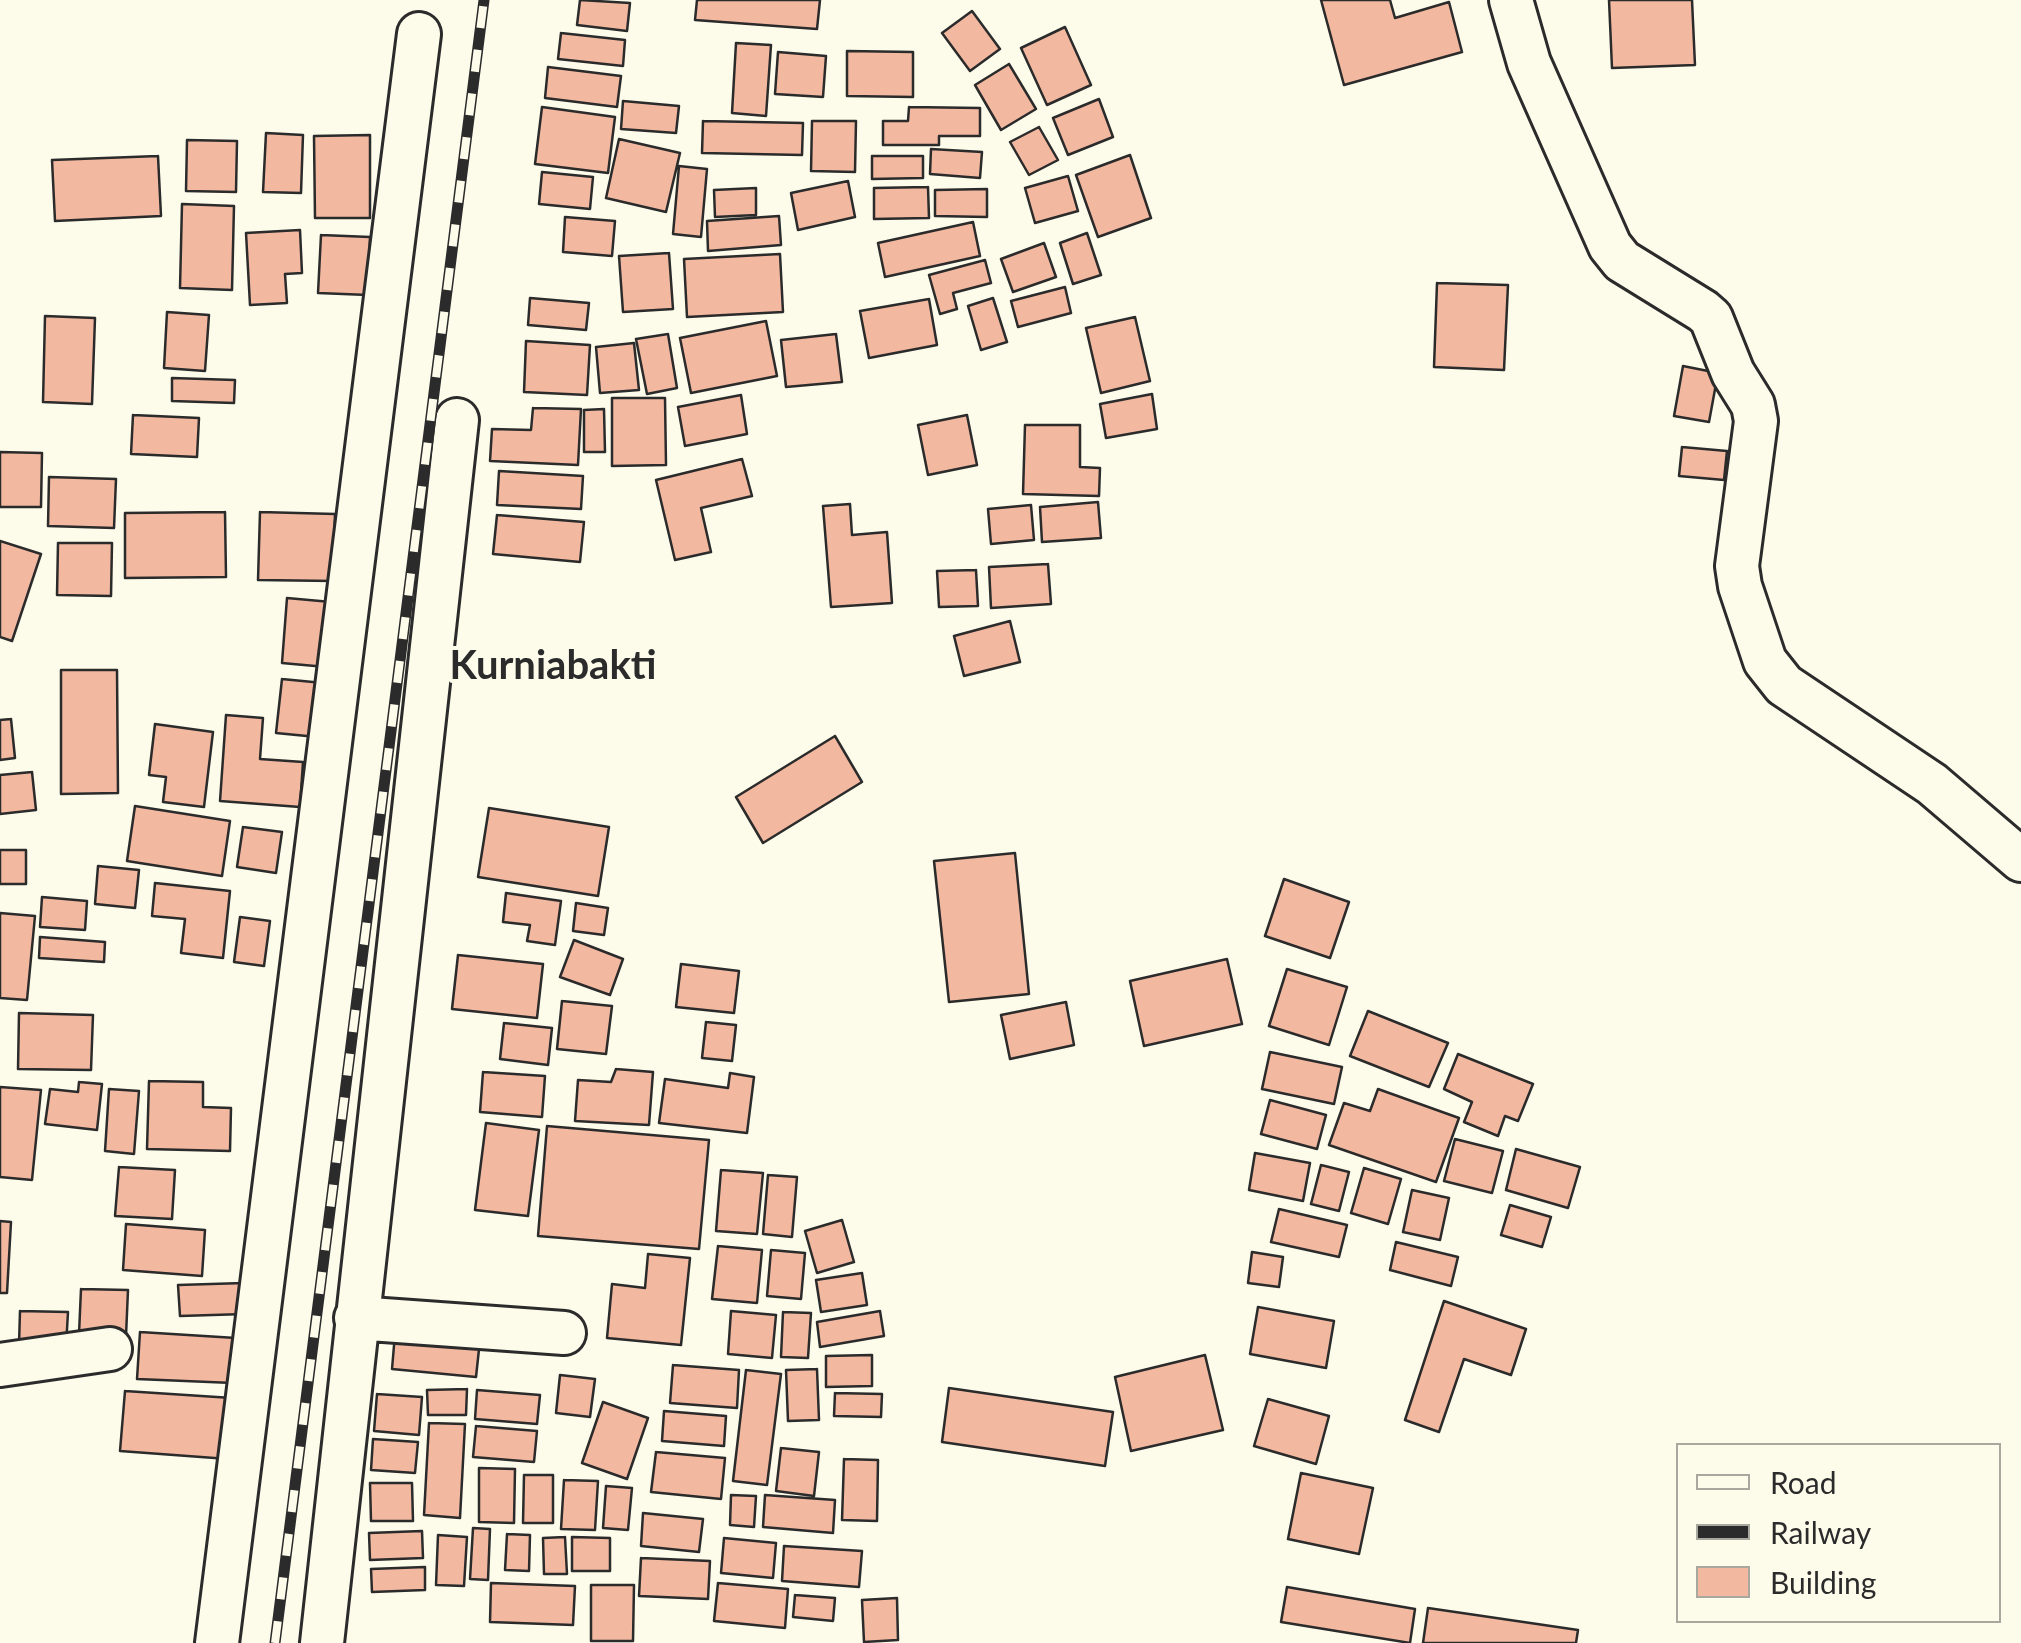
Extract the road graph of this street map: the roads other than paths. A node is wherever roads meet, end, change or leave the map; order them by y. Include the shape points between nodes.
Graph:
1 (1511, 0) edge
2 (419, 34) dead end
3 (457, 420) dead end
4 (2021, 860) edge
5 (356, 1318) junction
6 (564, 1333) dead end
7 (110, 1350) dead end
8 (0, 1365) edge
9 (217, 1643) edge
10 (322, 1643) edge

1 - 4 street via 1529,62 1610,246 1622,261 1710,318 1753,405 1737,566 1764,660 1784,685 1932,784
2 - 9 street
3 - 5 street
5 - 6 street
5 - 10 street
7 - 8 street

